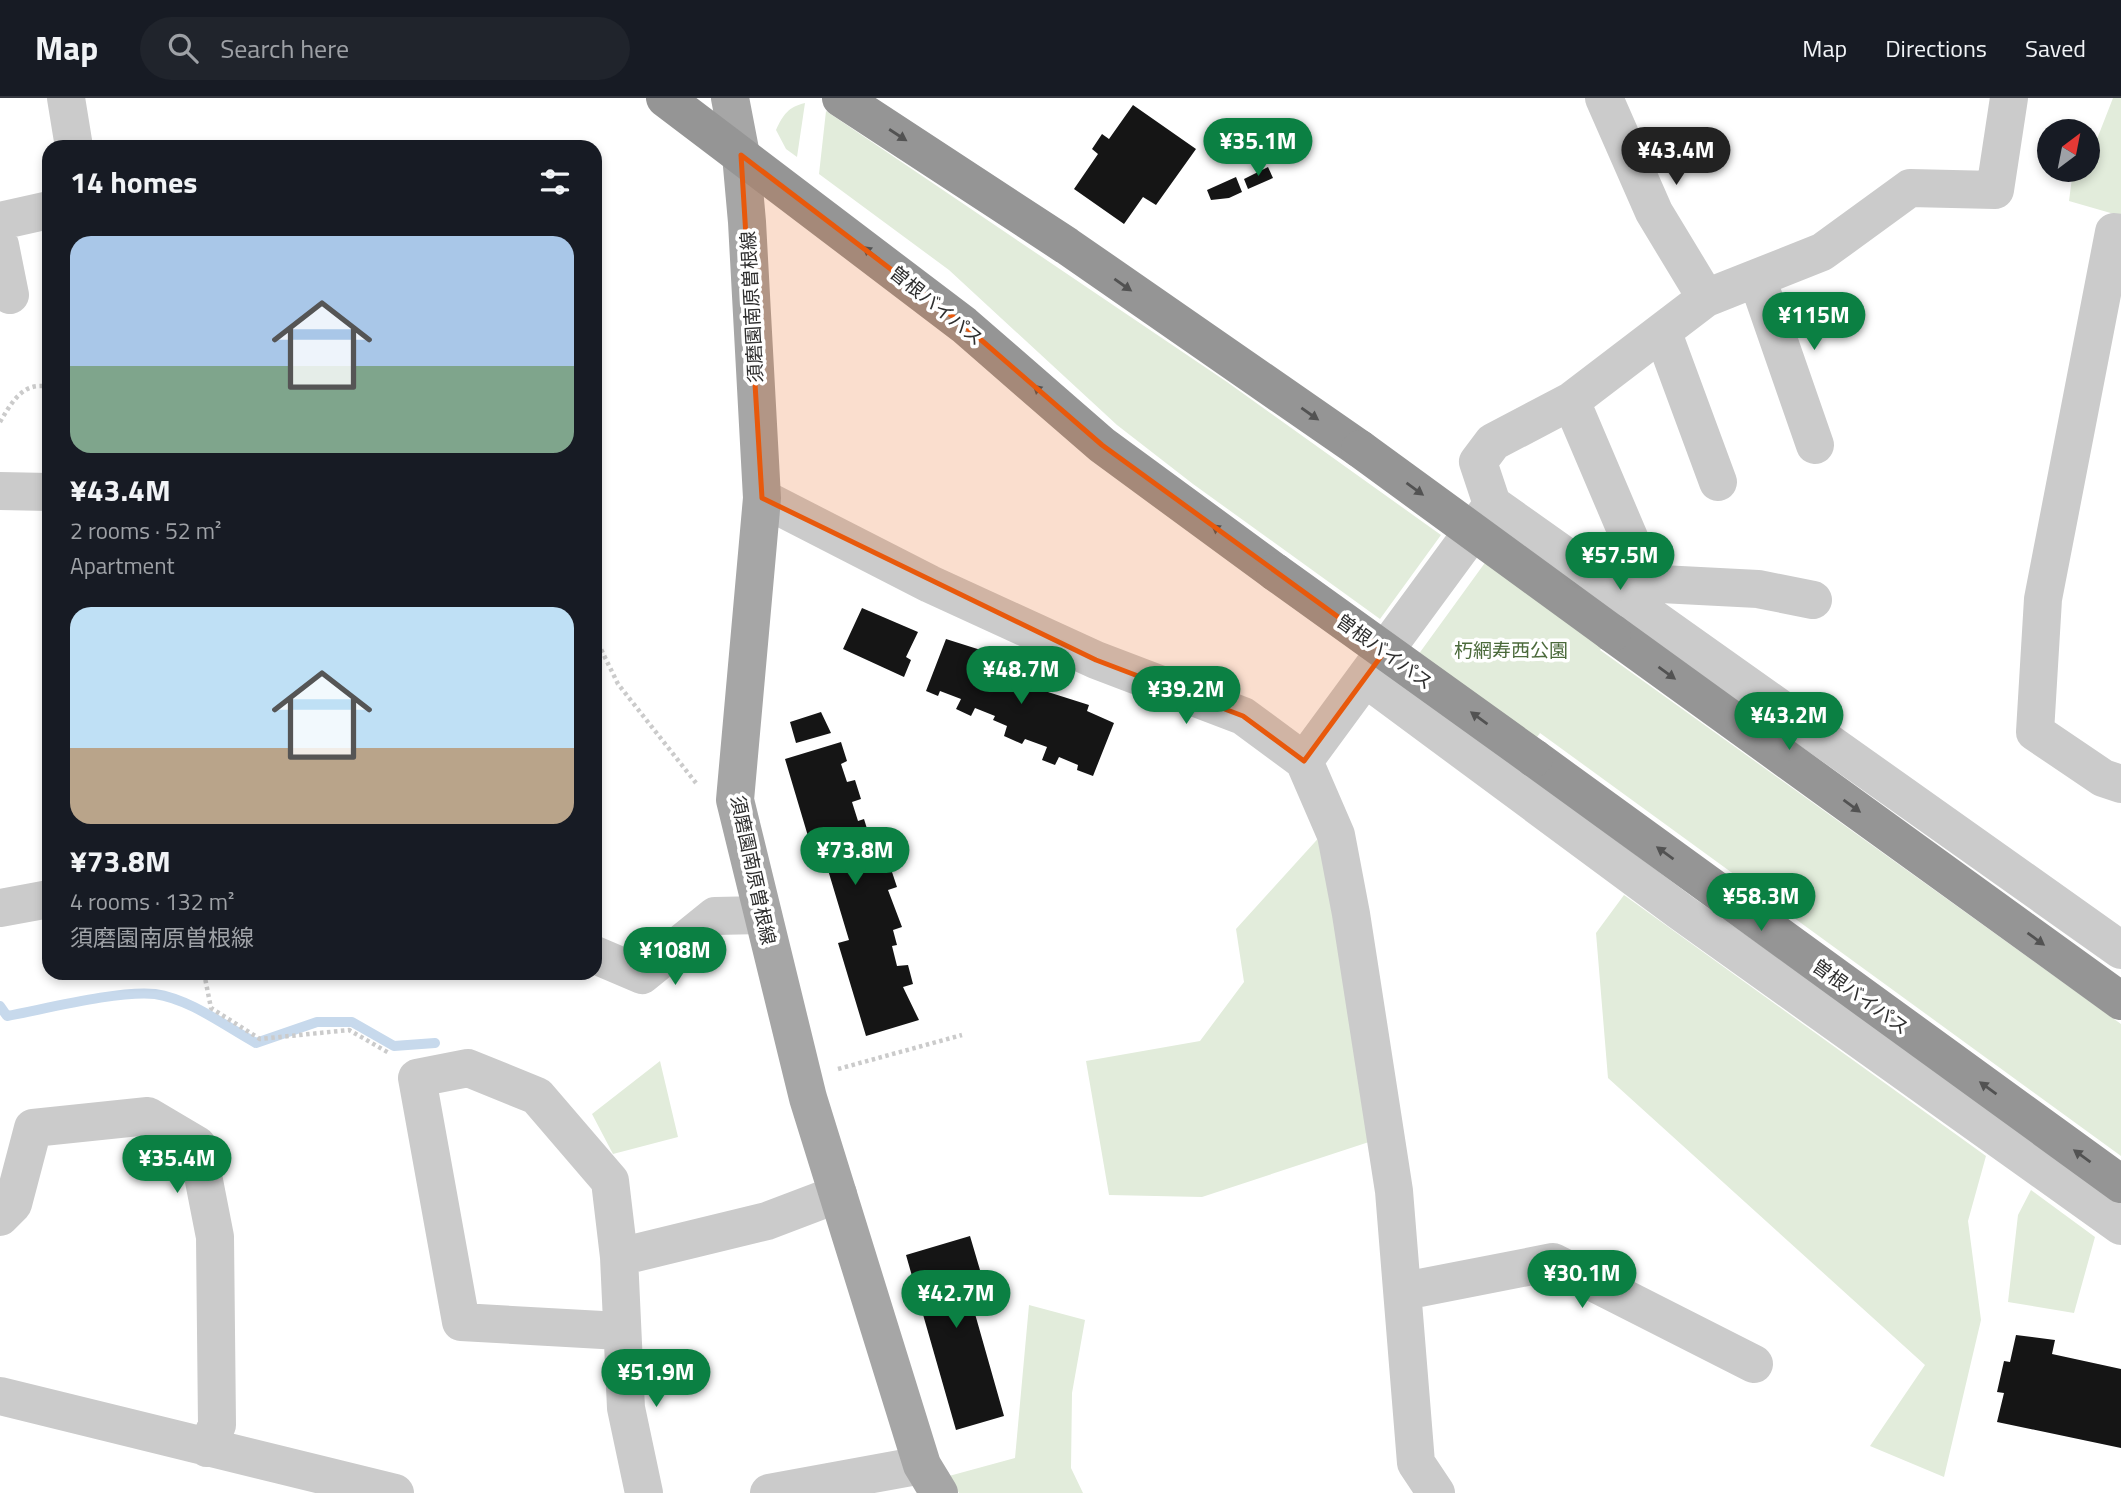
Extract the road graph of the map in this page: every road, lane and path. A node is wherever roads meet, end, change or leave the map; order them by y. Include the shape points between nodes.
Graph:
1 (66, 98) edge
2 (665, 98) edge
3 (730, 98) edge
4 (841, 98) edge
5 (1604, 98) edge
6 (2009, 98) edge
7 (73, 140) edge
8 (741, 155) junction
9 (42, 212) edge
10 (0, 221) edge
11 (2121, 233) edge
12 (0, 245) edge
13 (1758, 278) junction
14 (10, 295) dead end
15 (1706, 298) junction
16 (1663, 333) junction
17 (42, 385) edge
18 (1571, 401) junction
19 (0, 422) edge
20 (1815, 445) dead end
21 (1718, 482) dead end
22 (0, 491) edge
23 (42, 492) edge
24 (762, 498) junction
25 (1492, 505) junction
26 (1813, 600) dead end
27 (1628, 603) junction
28 (602, 651) edge
29 (1365, 678) junction
30 (1304, 761) junction
31 (2121, 784) edge
32 (735, 800) junction
33 (42, 900) edge
34 (0, 908) edge
35 (762, 915) junction
36 (2121, 950) edge
37 (602, 958) edge
38 (205, 980) edge
39 (2121, 1001) edge
40 (962, 1035) dead end
41 (416, 1078) junction
42 (803, 1079) junction
43 (2121, 1185) edge
44 (838, 1194) junction
45 (0, 1217) edge
46 (2121, 1226) edge
47 (619, 1257) junction
48 (1404, 1291) junction
49 (620, 1331) junction
50 (1754, 1364) dead end
51 (0, 1396) edge
52 (206, 1448) junction
53 (930, 1479) edge
54 (396, 1493) edge
55 (644, 1493) edge
56 (769, 1493) edge
57 (1436, 1493) edge

1 - 7 street
2 - 8 highway, 曽根バイパス
3 - 8 main road, 須磨園南原曽根線
4 -> 27 highway, bridge via 1067,246 1360,449
5 - 15 street via 1654,212
6 - 13 street via 1995,190 1910,188 1822,252
8 - 24 main road, 須磨園南原曽根線
43 -> 8 highway, 曽根バイパス, bridge via 1102,445 964,325
9 - 10 street
11 - 31 street via 2114,232 2043,599 2035,732 2104,778
12 - 14 street
13 - 15 street
13 - 20 street
15 - 16 street
16 - 18 street
16 - 21 street
17 - 19 path via 19,392
18 - 25 street via 1493,442 1478,462
18 - 27 street
22 - 23 street
24 - 30 street via 930,584 1096,660 1243,716
24 - 32 main road, 須磨園南原曽根線
25 - 27 street
25 - 29 street
26 - 27 street via 1758,589 1661,584
27 - 36 street
27 -> 39 highway
28 - 32 path via 618,684 698,785
29 - 30 street
29 - 46 street via 1681,912
30 - 48 street via 1336,835 1351,914 1394,1191
32 - 35 main road, 須磨園南原曽根線
33 - 34 street
35 - 37 street via 715,916 642,975
35 - 42 main road, 須磨園南原曽根線
38 - 41 path via 211,1008 260,1039 349,1030 404,1060
40 - 42 path
41 - 47 street via 468,1068 537,1096 610,1181
41 - 49 street via 461,1322
42 - 44 main road, 須磨園南原曽根線
44 - 47 street via 767,1222
44 - 53 main road, 須磨園南原曽根線
45 - 52 street via 13,1204 33,1128 148,1116 197,1145 215,1237 217,1425
47 - 49 street
48 - 50 street via 1553,1262
48 - 57 street via 1416,1463
49 - 55 street via 626,1408
51 - 52 street
52 - 54 street
53 - 56 street

